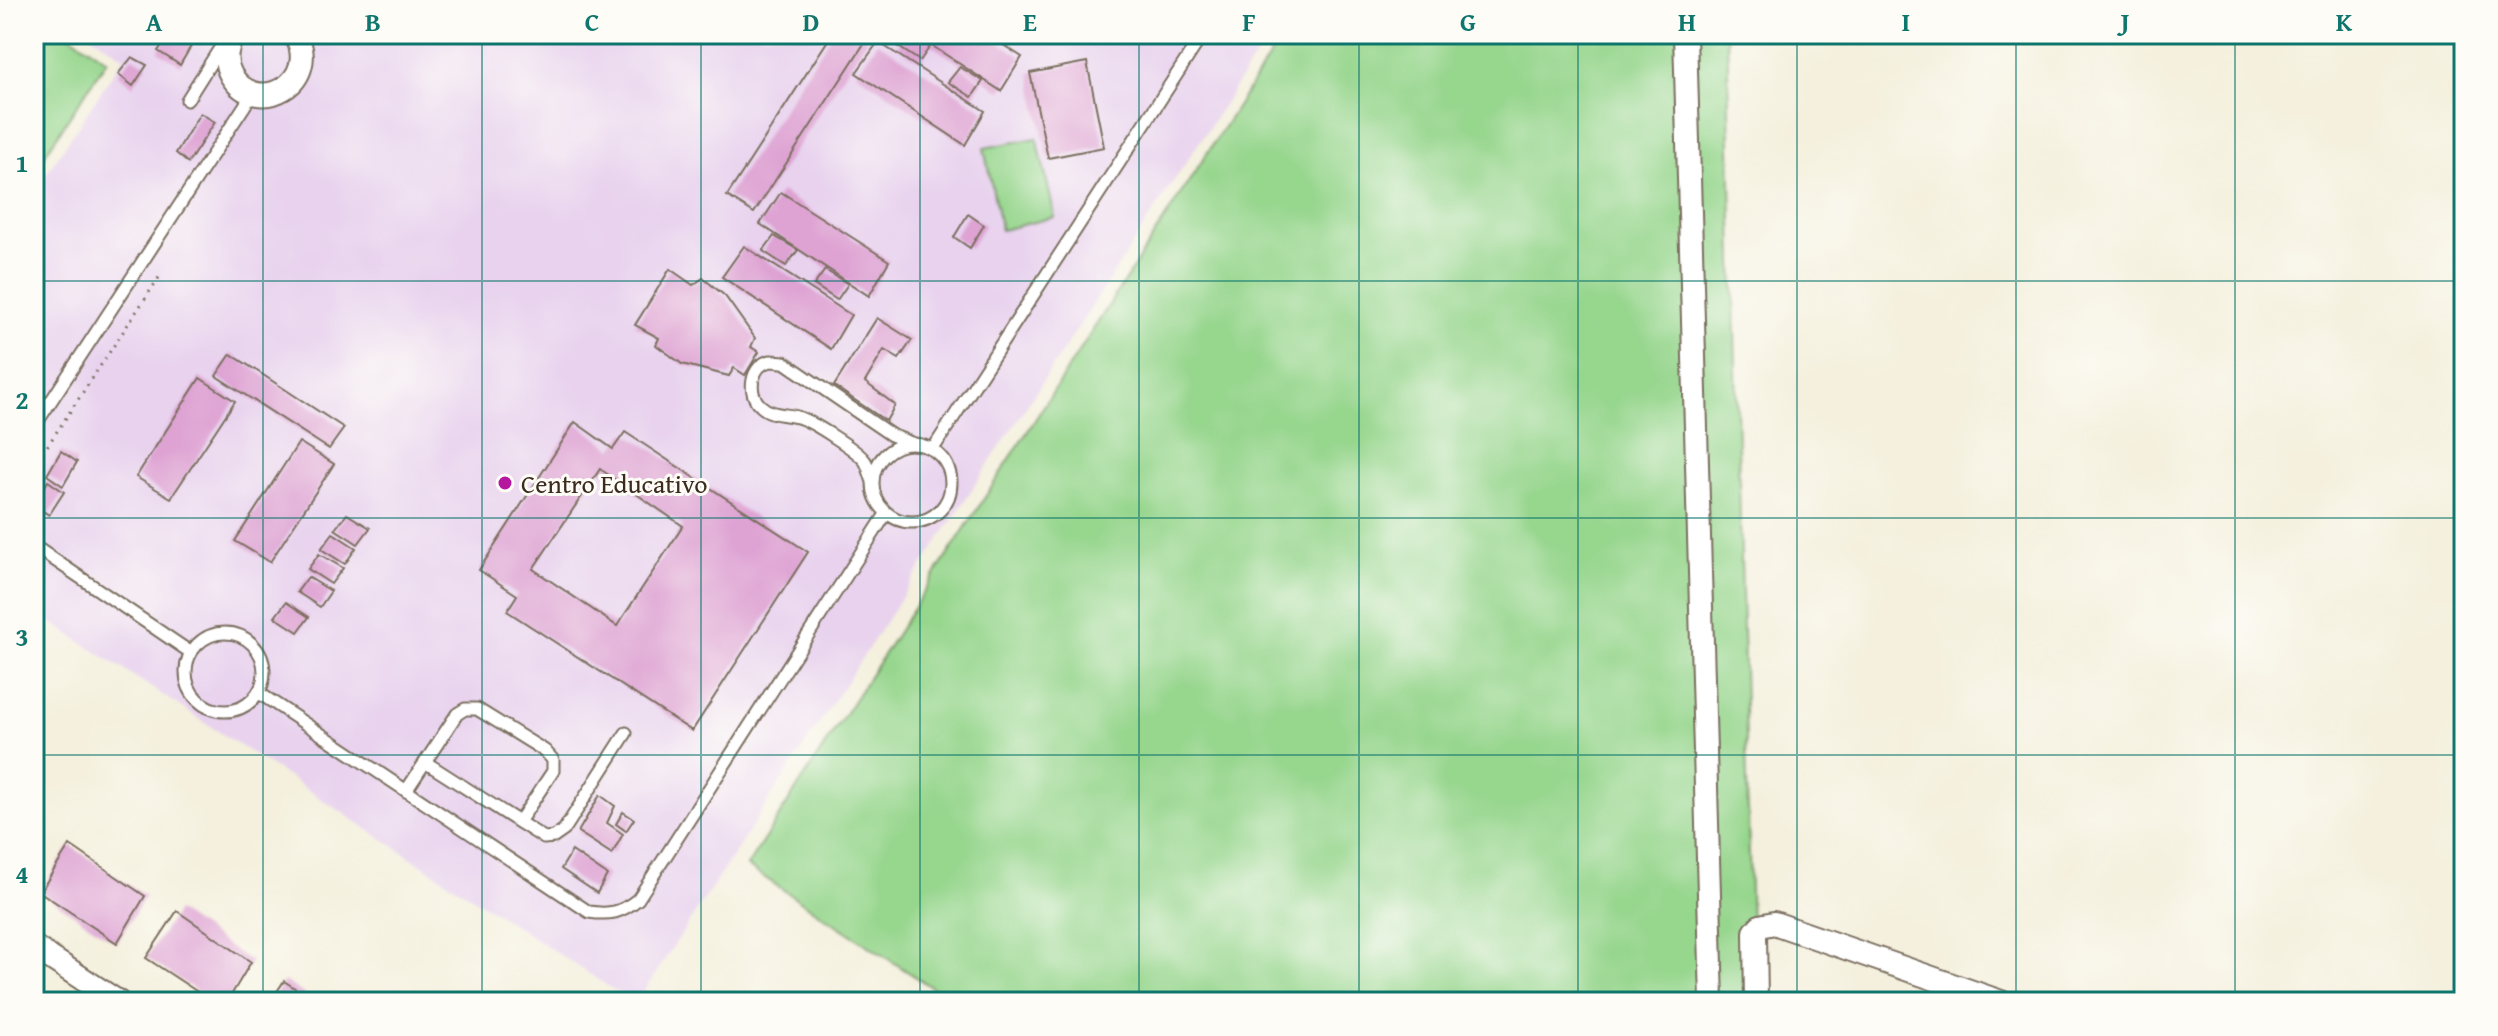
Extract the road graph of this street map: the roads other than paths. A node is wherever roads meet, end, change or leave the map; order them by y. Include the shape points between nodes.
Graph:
1 (295, 34) edge
2 (1203, 34) edge
3 (1685, 34) edge
4 (222, 46) edge
5 (253, 93) junction
6 (187, 100) dead end
7 (34, 427) edge
8 (914, 444) junction
9 (933, 449) junction
10 (872, 479) junction
11 (886, 514) junction
12 (34, 546) edge
13 (190, 652) junction
14 (259, 693) junction
15 (626, 733) dead end
16 (425, 762) junction
17 (406, 791) junction
18 (519, 822) junction
19 (34, 947) edge
20 (76, 975) junction
21 (114, 999) edge
22 (80, 1002) edge
23 (1712, 1002) edge
24 (1756, 1002) edge
25 (2001, 1002) edge

1 - 5 street via 303,56 296,79 276,93
2 - 9 lane
3 - 23 street
4 - 5 street via 242,88
4 - 6 lane
5 - 7 lane
8 - 9 lane
8 - 10 lane via 894,448 879,460
8 - 10 lane via 891,435 784,362 759,367 752,379 760,406 814,423 865,461
9 - 11 lane via 947,465 952,486 944,506 928,520 906,523
10 - 11 lane via 874,498
11 - 17 lane via 638,899 623,911 589,912
12 - 13 lane
13 - 14 lane via 185,671 190,691 204,706 224,711 243,707
13 - 14 lane via 215,634 245,637 260,653 265,673
14 - 17 lane
15 - 18 lane via 564,830 544,838
16 - 17 lane
16 - 18 lane
16 - 18 lane via 465,709 477,709 545,751 553,760 553,771
19 - 20 street
20 - 21 street
20 - 22 street via 82,987
21 - 22 street via 93,995
24 - 25 street via 1755,932 1774,923

